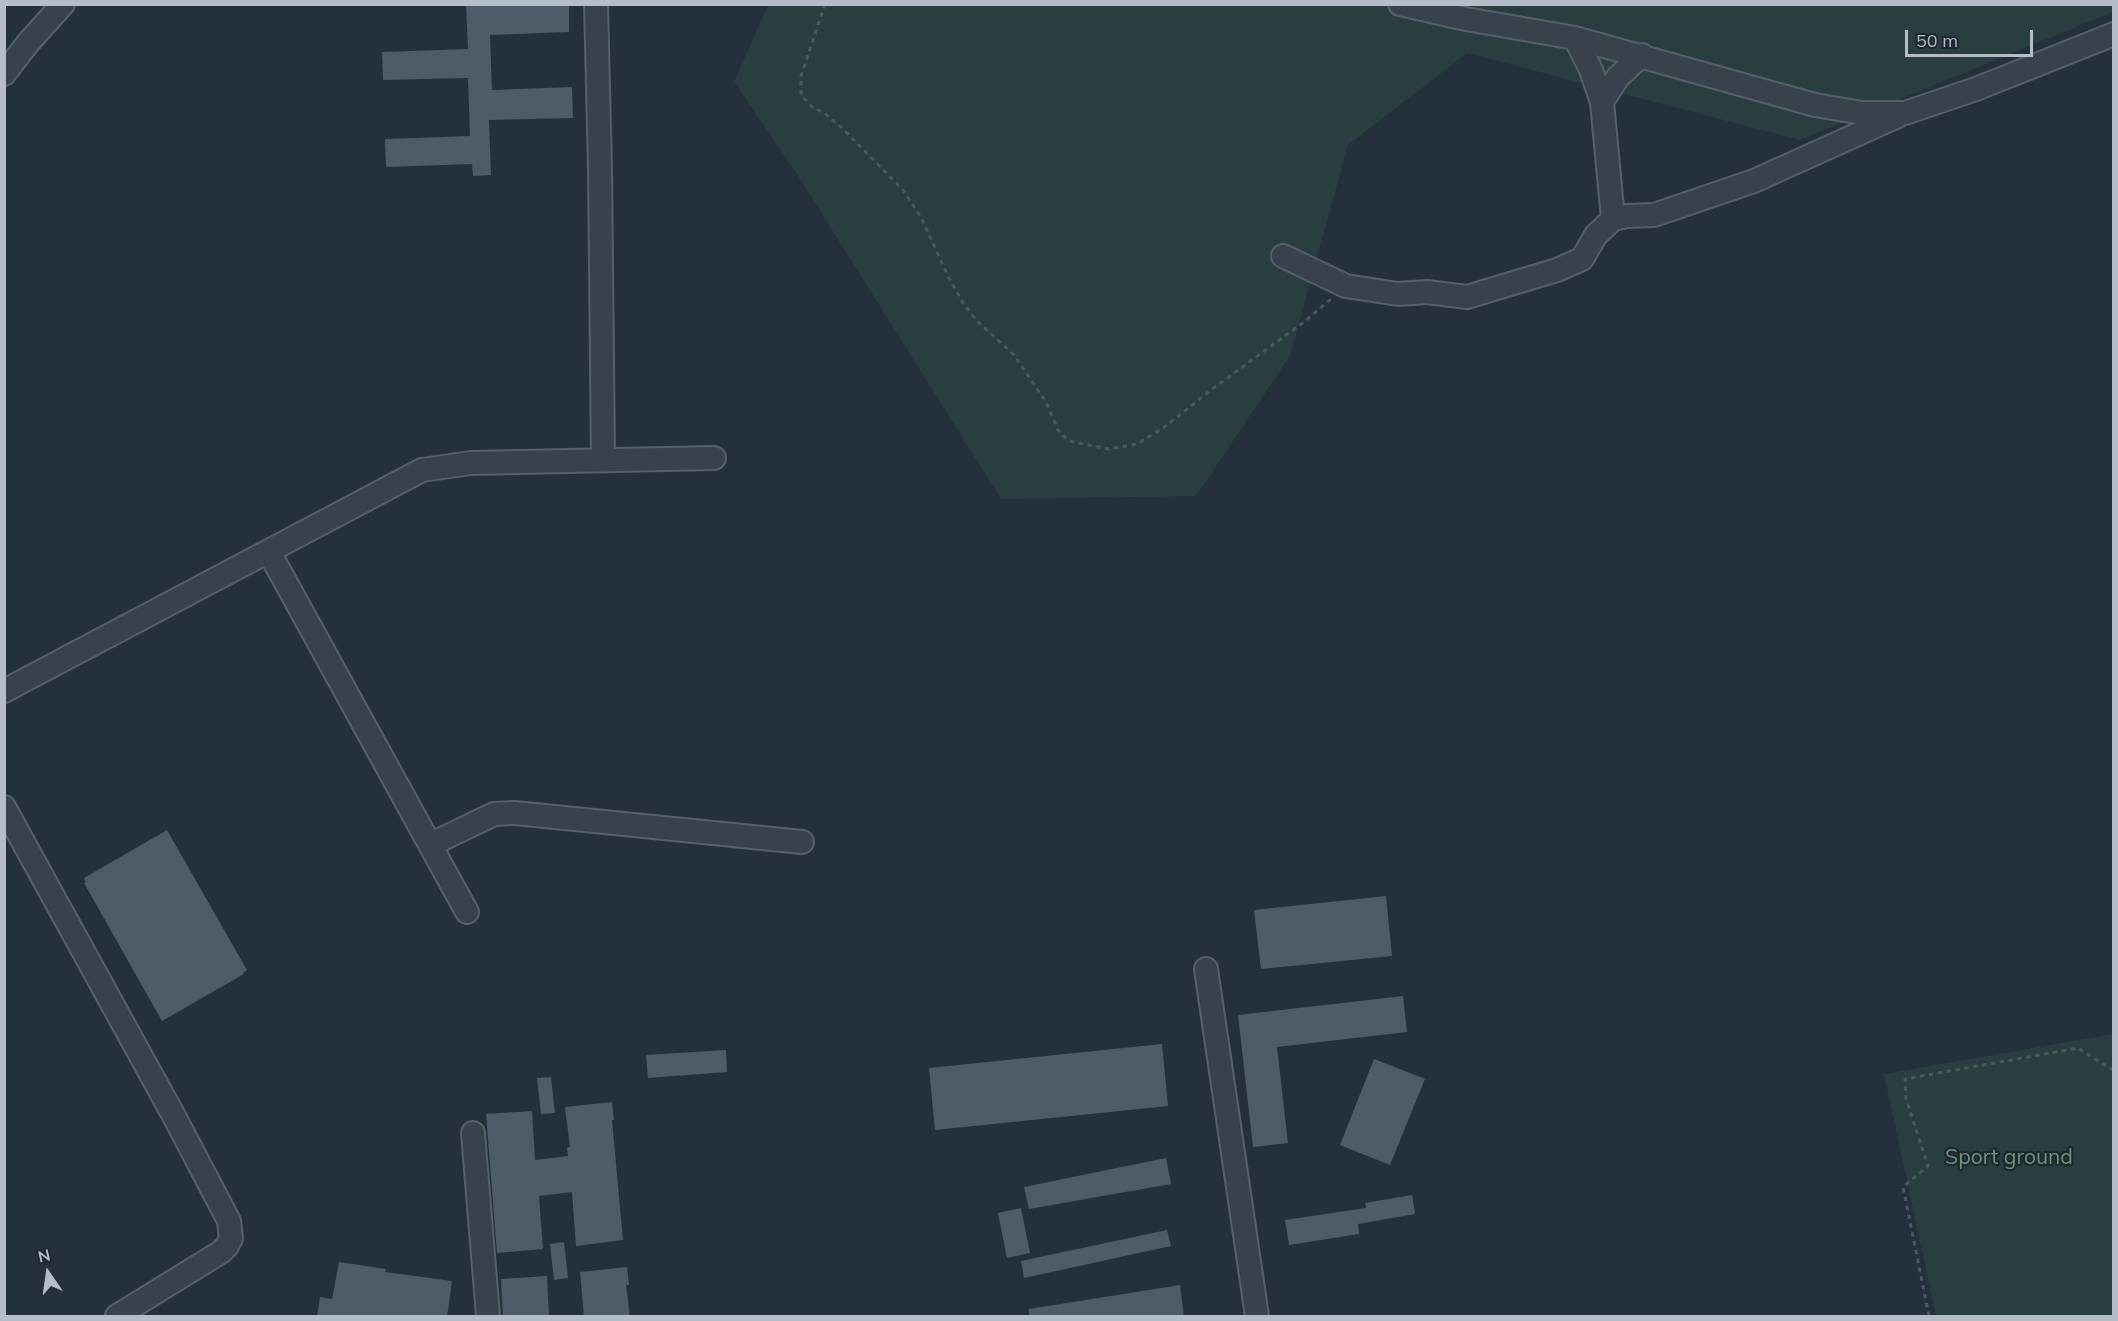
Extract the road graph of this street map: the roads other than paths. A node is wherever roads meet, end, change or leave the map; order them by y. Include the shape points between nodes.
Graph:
1 (63, 4) edge
2 (596, 4) edge
3 (1400, 4) edge
4 (2114, 34) edge
5 (1575, 38) junction
6 (1642, 55) junction
7 (4, 74) edge
8 (1602, 102) junction
9 (1905, 113) junction
10 (1613, 219) junction
11 (1283, 256) dead end
12 (714, 458) dead end
13 (603, 460) junction
14 (269, 552) junction
15 (4, 691) edge
16 (6, 815) edge
17 (802, 842) dead end
18 (430, 845) junction
19 (467, 912) dead end
20 (1206, 969) dead end
21 (473, 1132) dead end
22 (117, 1317) edge
23 (488, 1317) edge
24 (1257, 1317) edge

1 - 7 street
2 - 13 street
3 - 5 street
4 - 9 street
5 - 6 street
5 - 8 street
6 - 8 street via 1618,77
6 - 9 street via 1815,105 1862,113
8 - 10 street
9 - 10 street via 1754,181 1654,215
10 - 11 street via 1596,235 1582,259 1467,297 1427,292 1398,294 1346,286
12 - 13 street
13 - 14 street via 471,463 422,471
14 - 15 street
14 - 18 street
16 - 22 street via 229,1221 231,1238 221,1252
17 - 18 street via 515,813 494,814
18 - 19 street
20 - 24 street
21 - 23 street

